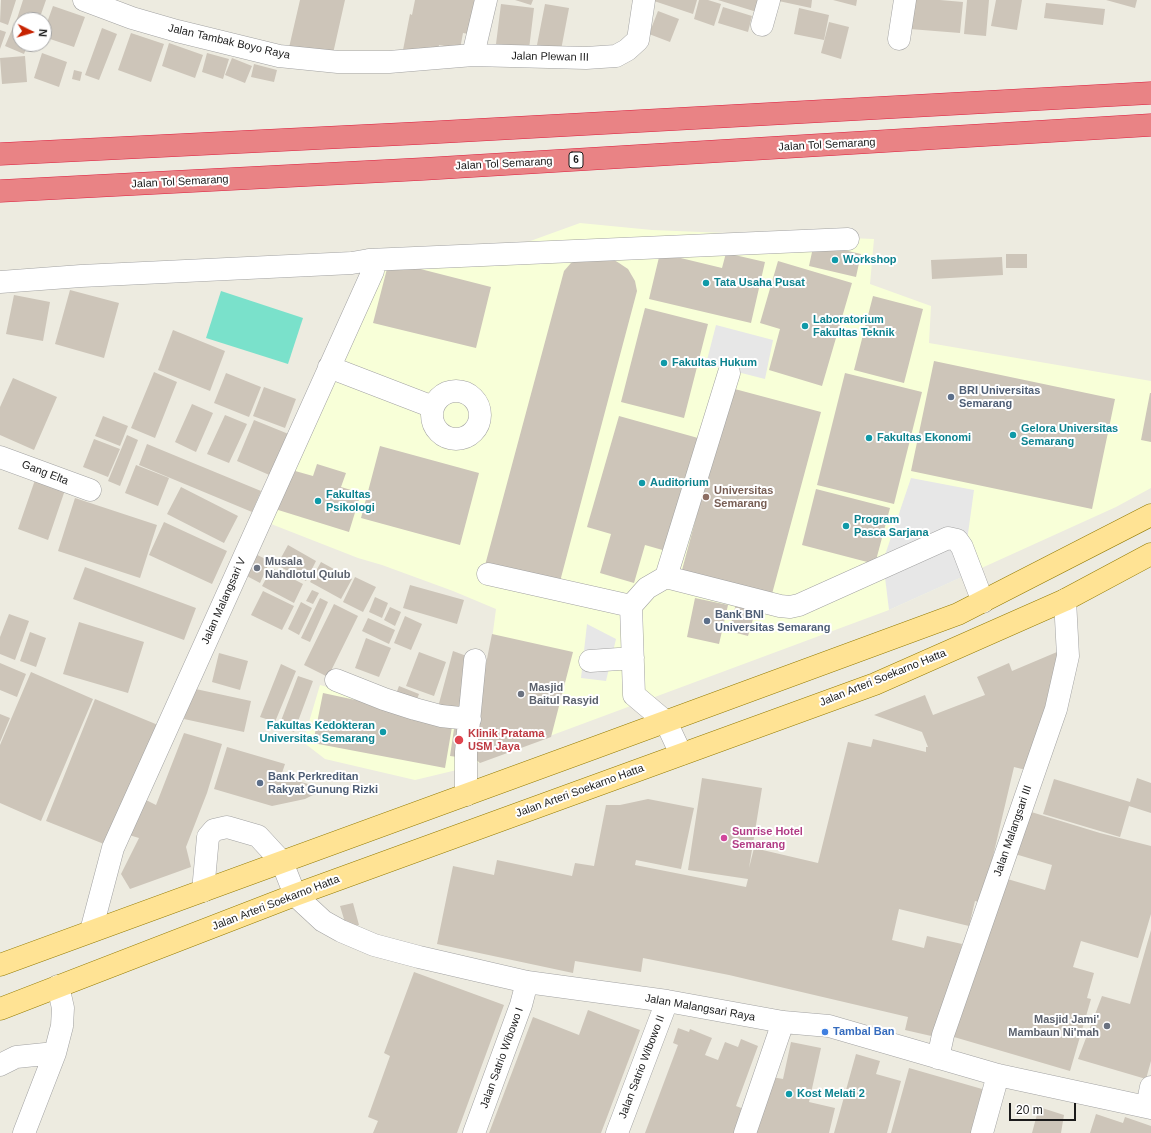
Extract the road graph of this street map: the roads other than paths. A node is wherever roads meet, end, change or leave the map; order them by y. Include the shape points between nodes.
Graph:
1 (84, 0) edge
2 (486, 0) edge
3 (644, 0) edge
4 (769, 0) edge
5 (905, 0) edge
6 (762, 24) dead end
7 (899, 39) dead end
8 (473, 55) junction
9 (1151, 93) edge
10 (1151, 125) edge
11 (0, 154) edge
12 (0, 191) edge
13 (848, 239) dead end
14 (371, 268) junction
15 (1, 285) edge
16 (329, 367) junction
17 (729, 373) dead end
18 (433, 407) dead end
19 (0, 457) edge
20 (90, 490) dead end
21 (1151, 514) edge
22 (1151, 554) edge
23 (488, 574) dead end
24 (666, 577) junction
25 (1065, 600) junction
26 (983, 602) junction
27 (632, 606) junction
28 (632, 658) junction
29 (475, 660) dead end
30 (590, 660) dead end
31 (336, 680) dead end
32 (470, 719) junction
33 (666, 722) junction
34 (681, 754) junction
35 (466, 795) junction
36 (282, 862) junction
37 (202, 891) junction
38 (295, 895) junction
39 (91, 931) junction
40 (0, 965) edge
41 (528, 982) junction
42 (58, 986) junction
43 (667, 1001) junction
44 (0, 1009) edge
45 (783, 1022) junction
46 (55, 1053) junction
47 (938, 1058) junction
48 (0, 1065) edge
49 (998, 1075) junction
50 (1150, 1101) edge
51 (24, 1133) edge
52 (474, 1133) edge
53 (617, 1133) edge
54 (745, 1133) edge
55 (982, 1133) edge

1 - 8 street, Jalan Tambak Boyo Raya via 177,31 278,56 338,62 389,62
2 - 8 street
3 - 8 street, Jalan Plewan III via 638,40 616,56 586,58
4 - 6 street
5 - 7 street
9 - 11 highway
10 - 12 highway, Jalan Tol Semarang / 6
13 - 14 street
14 - 15 street via 352,263 81,276
14 - 16 street, Jalan Malangsari V
16 - 18 street
16 - 39 street, Jalan Malangsari V via 113,848
17 - 24 street
19 - 20 street, Gang Elta
21 - 26 main road
22 - 25 main road, Jalan Arteri Soekarno Hatta
23 - 27 street
24 - 26 street via 790,607 948,538 957,540 962,547
24 - 27 street via 647,588
25 - 34 main road, Jalan Arteri Soekarno Hatta via 875,684
25 - 47 street, Jalan Malangsari III via 1068,656 1056,709 943,1035
26 - 33 main road via 958,614
27 - 28 street
28 - 30 street
28 - 33 street via 634,694
29 - 32 street
31 - 32 street via 415,709 441,716
32 - 35 street via 466,752
33 - 34 street
33 - 35 main road
34 - 38 main road, Jalan Arteri Soekarno Hatta
35 - 36 main road
36 - 37 main road
36 - 37 street via 258,836 227,827 214,830 208,837
36 - 38 street, Jalan Malangsari Raya
37 - 39 main road
38 - 41 street, Jalan Malangsari Raya via 323,921 374,945
38 - 42 main road, Jalan Arteri Soekarno Hatta
39 - 40 main road
41 - 43 street, Jalan Malangsari Raya
41 - 52 street, Jalan Satrio Wibowo I
42 - 44 main road, Jalan Arteri Soekarno Hatta
42 - 46 street via 63,1015
43 - 45 street, Jalan Malangsari Raya
43 - 53 street, Jalan Satrio Wibowo II
45 - 47 street, Jalan Malangsari Raya via 829,1026
45 - 54 street
46 - 48 street via 16,1057
46 - 51 street
47 - 49 street, Jalan Malangsari Raya
49 - 50 street, Jalan Malangsari Raya
49 - 55 street

